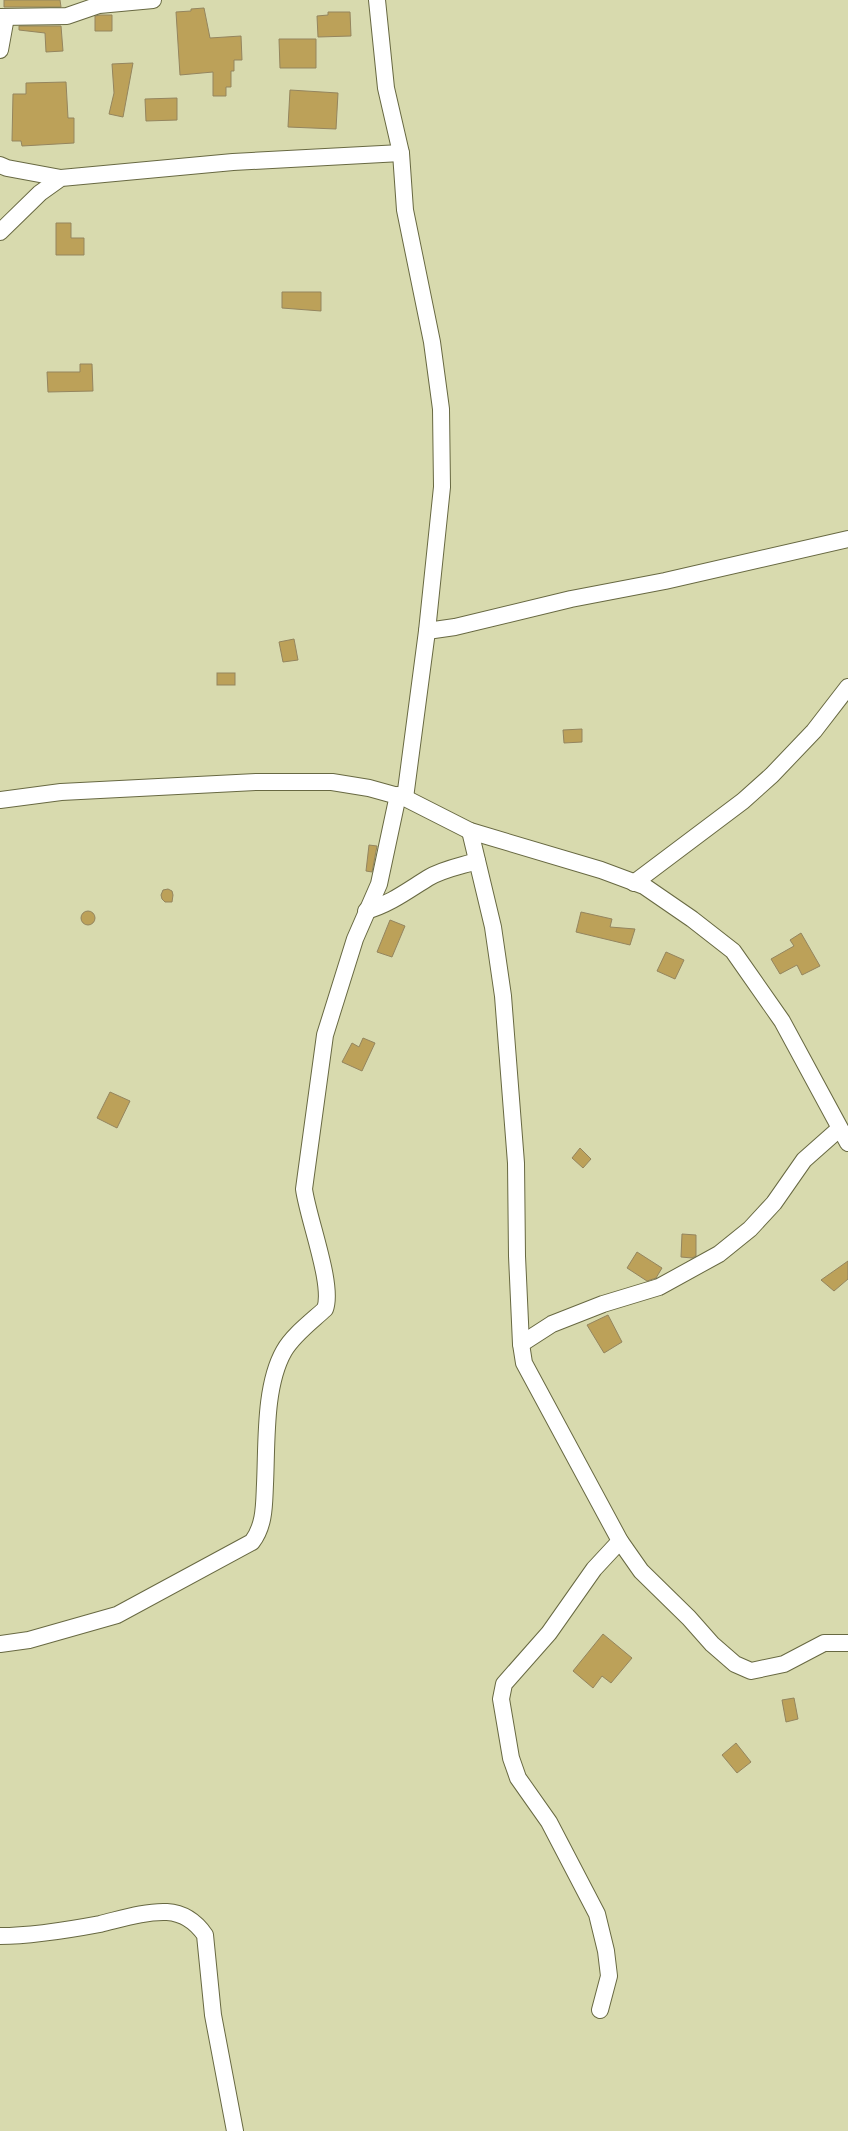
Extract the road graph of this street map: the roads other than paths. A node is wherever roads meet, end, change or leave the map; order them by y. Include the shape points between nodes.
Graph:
1 (153, 0) edge
2 (377, 0) edge
3 (3, 17) edge
4 (0, 50) edge
5 (401, 153) junction
6 (0, 165) edge
7 (61, 178) junction
8 (0, 232) edge
9 (848, 539) edge
10 (427, 631) junction
11 (845, 696) edge
12 (402, 796) junction
13 (0, 800) edge
14 (470, 831) junction
15 (477, 861) junction
16 (634, 883) junction
17 (366, 911) junction
18 (839, 1129) junction
19 (848, 1143) edge
20 (521, 1344) junction
21 (620, 1540) junction
22 (848, 1643) edge
23 (0, 1644) edge
24 (0, 1936) edge
25 (600, 2010) dead end
26 (235, 2131) edge

1 - 3 street via 99,5 67,16
2 - 5 street via 386,88
3 - 4 street
5 - 7 street via 233,162
5 - 10 street via 405,210 432,342 441,409 442,487
6 - 7 street
7 - 8 street via 40,192
9 - 10 street via 665,581 571,599 456,627
10 - 12 street
11 - 16 street via 772,775 743,801
12 - 13 street via 332,782 297,781 61,792
12 - 14 street
12 - 17 street via 379,884
14 - 15 street
14 - 16 street via 601,870
15 - 17 street via 442,871 396,900
15 - 20 street via 493,927 503,1003 516,1163
16 - 18 street via 644,886 733,951 782,1021
17 - 23 street via 325,1035 306,1164 306,1208 324,1269 328,1302 325,1309 285,1350 276,1370 270,1402 260,1531 252,1542 117,1614 29,1640
18 - 19 street
18 - 20 street via 804,1160 774,1202 750,1229 719,1254 659,1287 603,1304 552,1324
20 - 21 street via 524,1363
21 - 22 street via 641,1571 712,1644 735,1664 751,1672 784,1664 824,1643
21 - 25 street via 594,1569 549,1633 504,1684 501,1699 511,1758 518,1778 549,1822 597,1914 609,1976
24 - 26 street via 83,1927 167,1912 187,1918 200,1927 205,1935 213,2015

